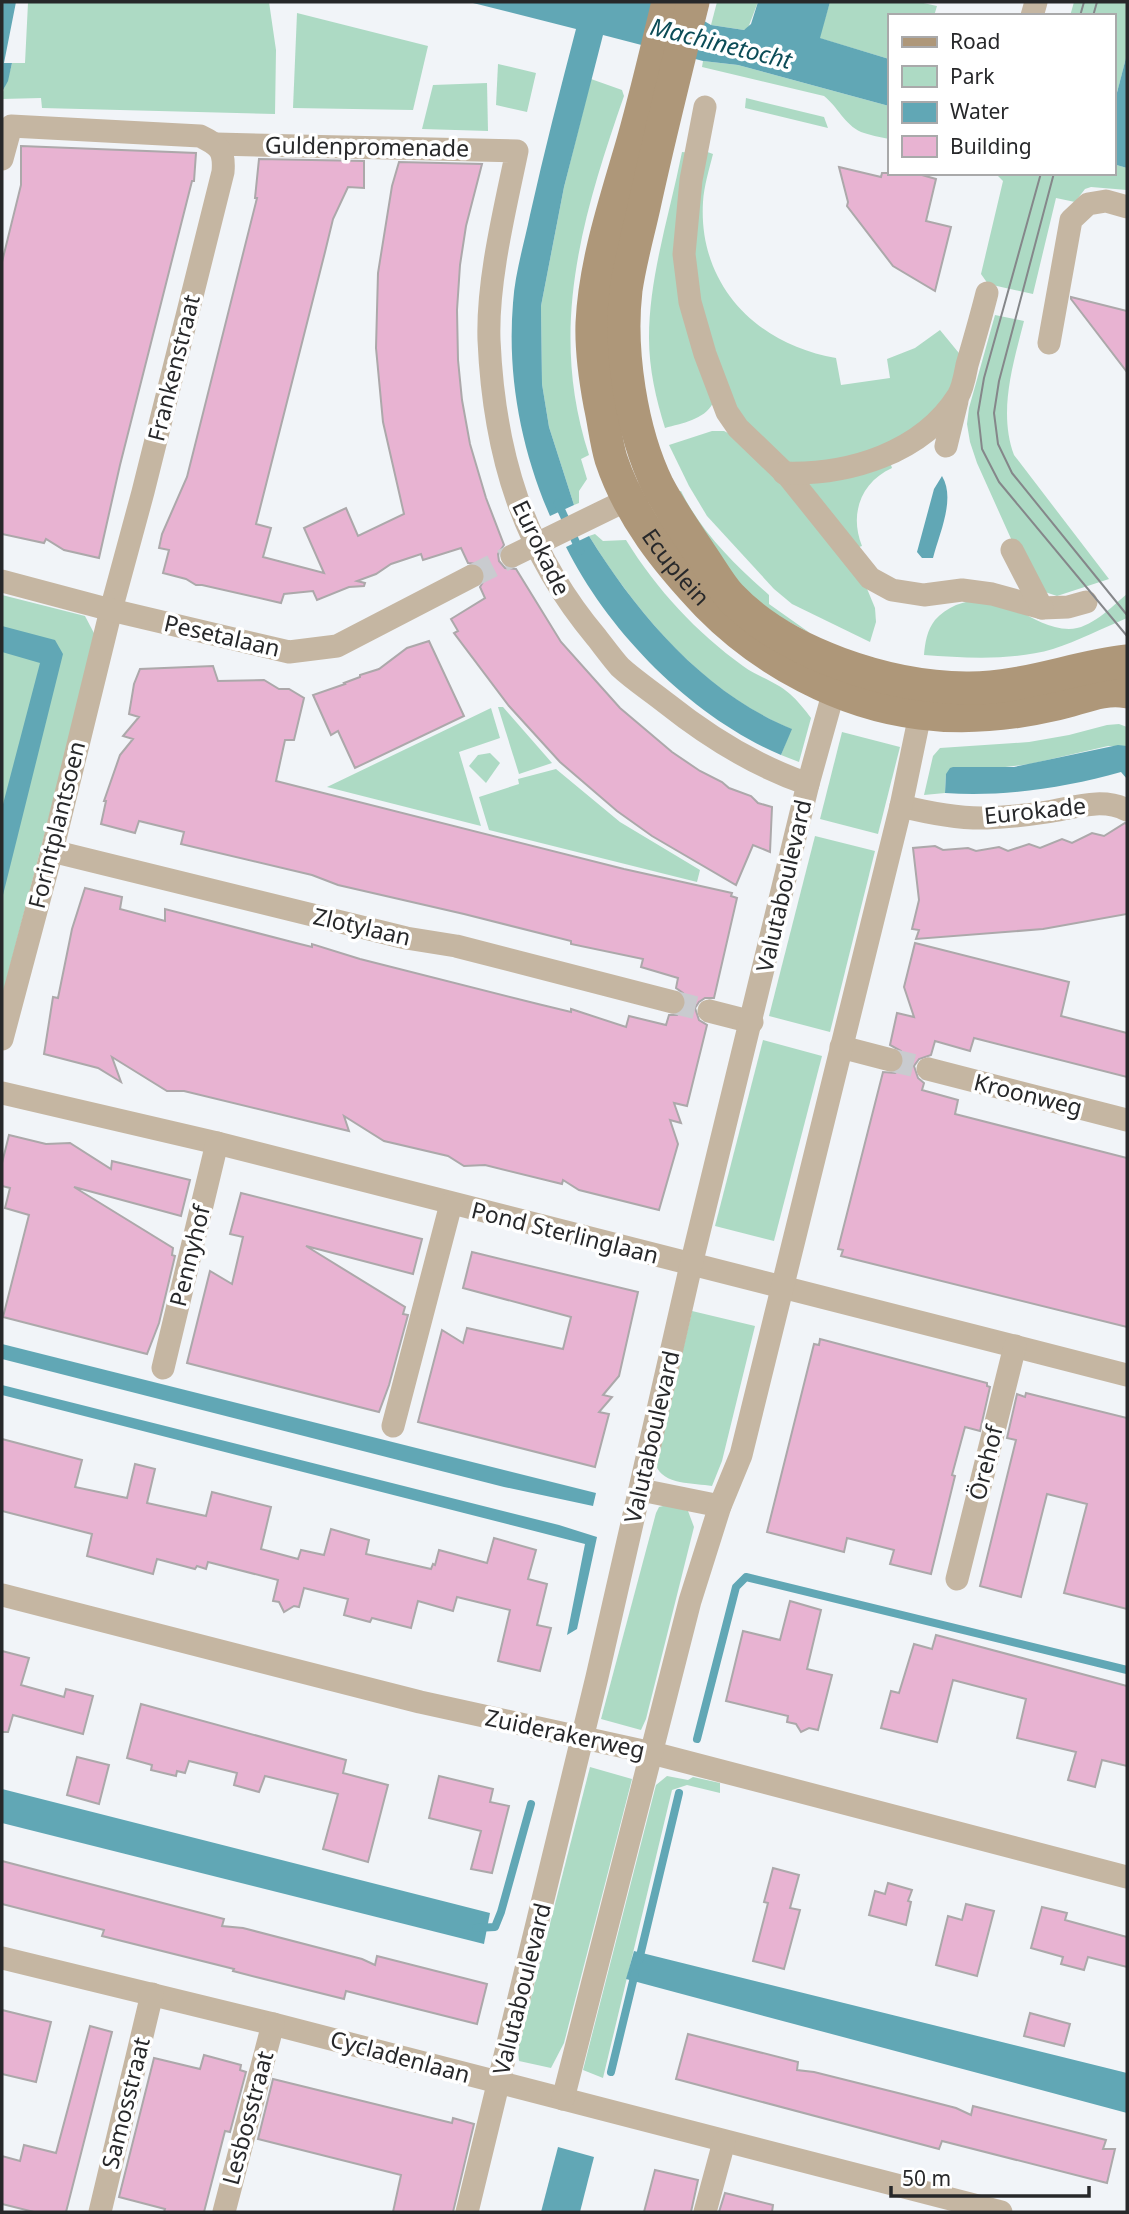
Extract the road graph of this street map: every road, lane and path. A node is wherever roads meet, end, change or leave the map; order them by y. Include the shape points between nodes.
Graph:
1 (668, 2) edge
2 (693, 2) edge
3 (659, 87) junction
4 (705, 107) dead end
5 (208, 140) junction
6 (517, 151) joint
7 (2, 159) edge
8 (1127, 207) edge
9 (987, 293) dead end
10 (1049, 343) dead end
11 (959, 394) junction
12 (946, 446) dead end
13 (784, 472) junction
14 (643, 492) junction
15 (543, 541) junction
16 (1012, 550) dead end
17 (512, 556) tunnel mouth
18 (472, 576) tunnel mouth
19 (2, 581) edge
20 (1086, 602) dead end
21 (1042, 608) junction
22 (111, 610) junction
23 (1127, 661) edge
24 (841, 678) junction
25 (1127, 692) edge
26 (924, 699) junction
27 (808, 784) junction
28 (901, 806) junction
29 (1127, 810) edge
30 (52, 851) junction
31 (673, 1002) tunnel mouth
32 (709, 1011) tunnel mouth
33 (752, 1022) junction
34 (2, 1039) edge
35 (841, 1047) junction
36 (891, 1060) tunnel mouth
37 (928, 1069) tunnel mouth
38 (2, 1093) edge
39 (1127, 1121) edge
40 (217, 1143) junction
41 (451, 1204) junction
42 (691, 1265) junction
43 (780, 1288) junction
44 (1015, 1346) junction
45 (163, 1368) dead end
46 (1127, 1375) edge
47 (393, 1426) dead end
48 (641, 1490) junction
49 (720, 1506) junction
50 (957, 1579) dead end
51 (2, 1595) edge
52 (582, 1739) junction
53 (652, 1753) junction
54 (1127, 1877) edge
55 (2, 1958) edge
56 (152, 1994) junction
57 (273, 2024) junction
58 (499, 2083) junction
59 (568, 2100) junction
60 (724, 2142) junction
61 (100, 2212) edge
62 (224, 2212) edge
63 (467, 2212) edge
64 (705, 2212) edge
65 (999, 2212) edge

1 - 3 main road
2 - 3 main road
3 - 14 main road, Ecuplein via 626,290 625,340
4 - 13 street via 686,222 684,254 690,302 727,412
5 - 6 street, Guldenpromenade
5 - 7 street, Guldenpromenade via 11,126
5 - 22 street, Frankenstraat via 224,158 223,172
6 - 15 street, Eurokade via 493,285 489,338 502,452 517,502
8 - 10 street via 1106,201 1088,204 1071,220
9 - 11 street
11 - 12 street
11 - 13 street via 930,430 895,455 813,474
13 - 21 street via 860,556 870,578 892,590 924,595 977,588
14 - 15 street
14 - 24 main road, Ecuplein via 730,596
15 - 17 street
15 - 27 street, Eurokade via 570,607 621,667 737,754
16 - 21 street
18 - 22 street, Pesetalaan via 337,646 289,652
19 - 22 street, Pesetalaan
20 - 21 street
22 - 30 street, Forintplantsoen
23 - 26 main road, Ecuplein
24 - 26 main road, Ecuplein via 898,680
24 - 27 street, Valutaboulevard
25 - 26 main road, Ecuplein via 1107,691 994,713
26 - 28 street
27 - 33 street, Valutaboulevard
28 - 29 street, Eurokade via 986,818 1089,803
28 - 35 street
30 - 31 street, Zlotylaan
30 - 34 street, Forintplantsoen
32 - 33 street
33 - 42 street, Valutaboulevard
35 - 36 street
35 - 43 street
37 - 39 street, Kroonweg
38 - 40 street, Pond Sterlinglaan
40 - 41 street, Pond Sterlinglaan
40 - 45 street, Pennyhof
41 - 42 street, Pond Sterlinglaan
41 - 47 street
42 - 43 street, Pond Sterlinglaan
42 - 48 street, Valutaboulevard
43 - 44 street, Pond Sterlinglaan
43 - 49 street via 741,1455
44 - 46 street, Pond Sterlinglaan
44 - 50 street, Örehof
48 - 49 street
48 - 52 street, Valutaboulevard
49 - 53 street via 690,1601
51 - 52 street, Zuiderakerweg
52 - 53 street, Zuiderakerweg
52 - 58 street, Valutaboulevard
53 - 54 street, Zuiderakerweg
53 - 59 street
55 - 56 street, Cycladenlaan
56 - 57 street, Cycladenlaan
56 - 61 street, Samosstraat
57 - 58 street, Cycladenlaan
57 - 62 street, Lesbosstraat
58 - 59 street, Cycladenlaan
58 - 63 street, Valutaboulevard
59 - 60 street, Cycladenlaan
60 - 64 street
60 - 65 street, Cycladenlaan

